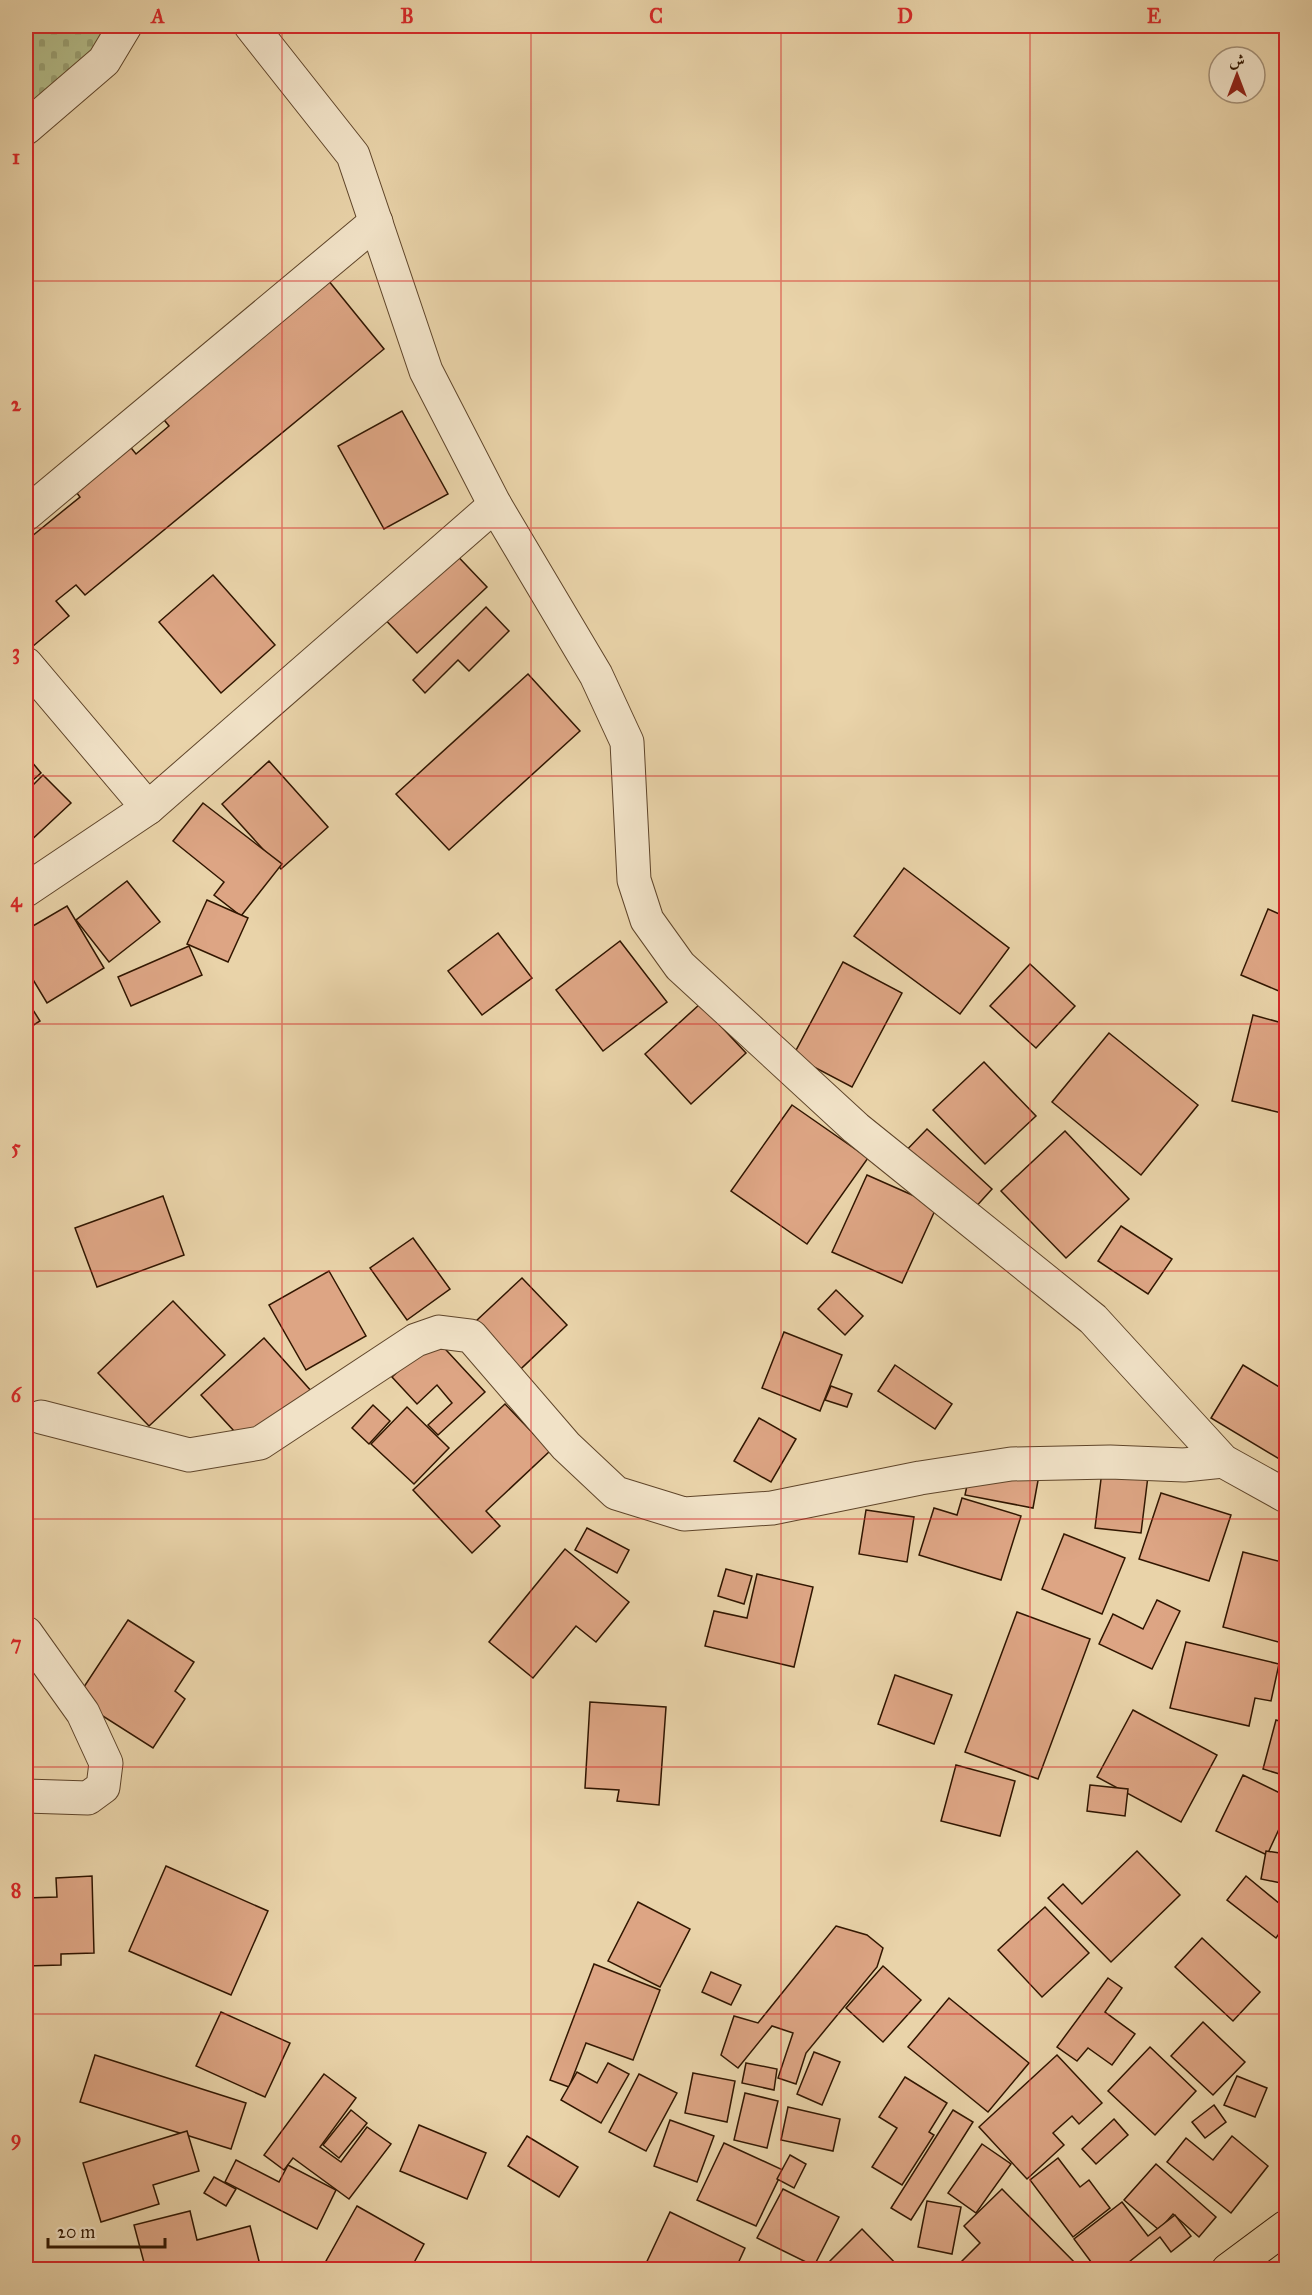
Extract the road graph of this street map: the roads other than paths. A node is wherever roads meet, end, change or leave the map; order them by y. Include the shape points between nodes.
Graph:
1 (124, 26) edge
2 (251, 26) edge
3 (26, 128) edge
4 (376, 222) junction
5 (495, 505) junction
6 (26, 514) edge
7 (26, 664) edge
8 (148, 808) junction
9 (26, 890) edge
10 (41, 1416) dead end
11 (1224, 1461) junction
12 (1287, 1496) edge
13 (26, 1632) edge
14 (26, 1796) edge
15 (1287, 2227) edge
16 (1228, 2270) edge

1 - 3 street via 104,61
2 - 4 street via 353,155
4 - 5 street via 426,370
4 - 6 street
5 - 8 street
5 - 11 street via 596,675 627,742 634,880 647,920 680,966 856,1128 1093,1319
7 - 8 street
8 - 9 street
10 - 11 street via 189,1455 260,1443 416,1340 439,1332 471,1336 566,1446 616,1494 684,1514 772,1508 1011,1464 1184,1465
11 - 12 street
13 - 14 street via 82,1713 105,1763 103,1787 88,1797
15 - 16 main road

